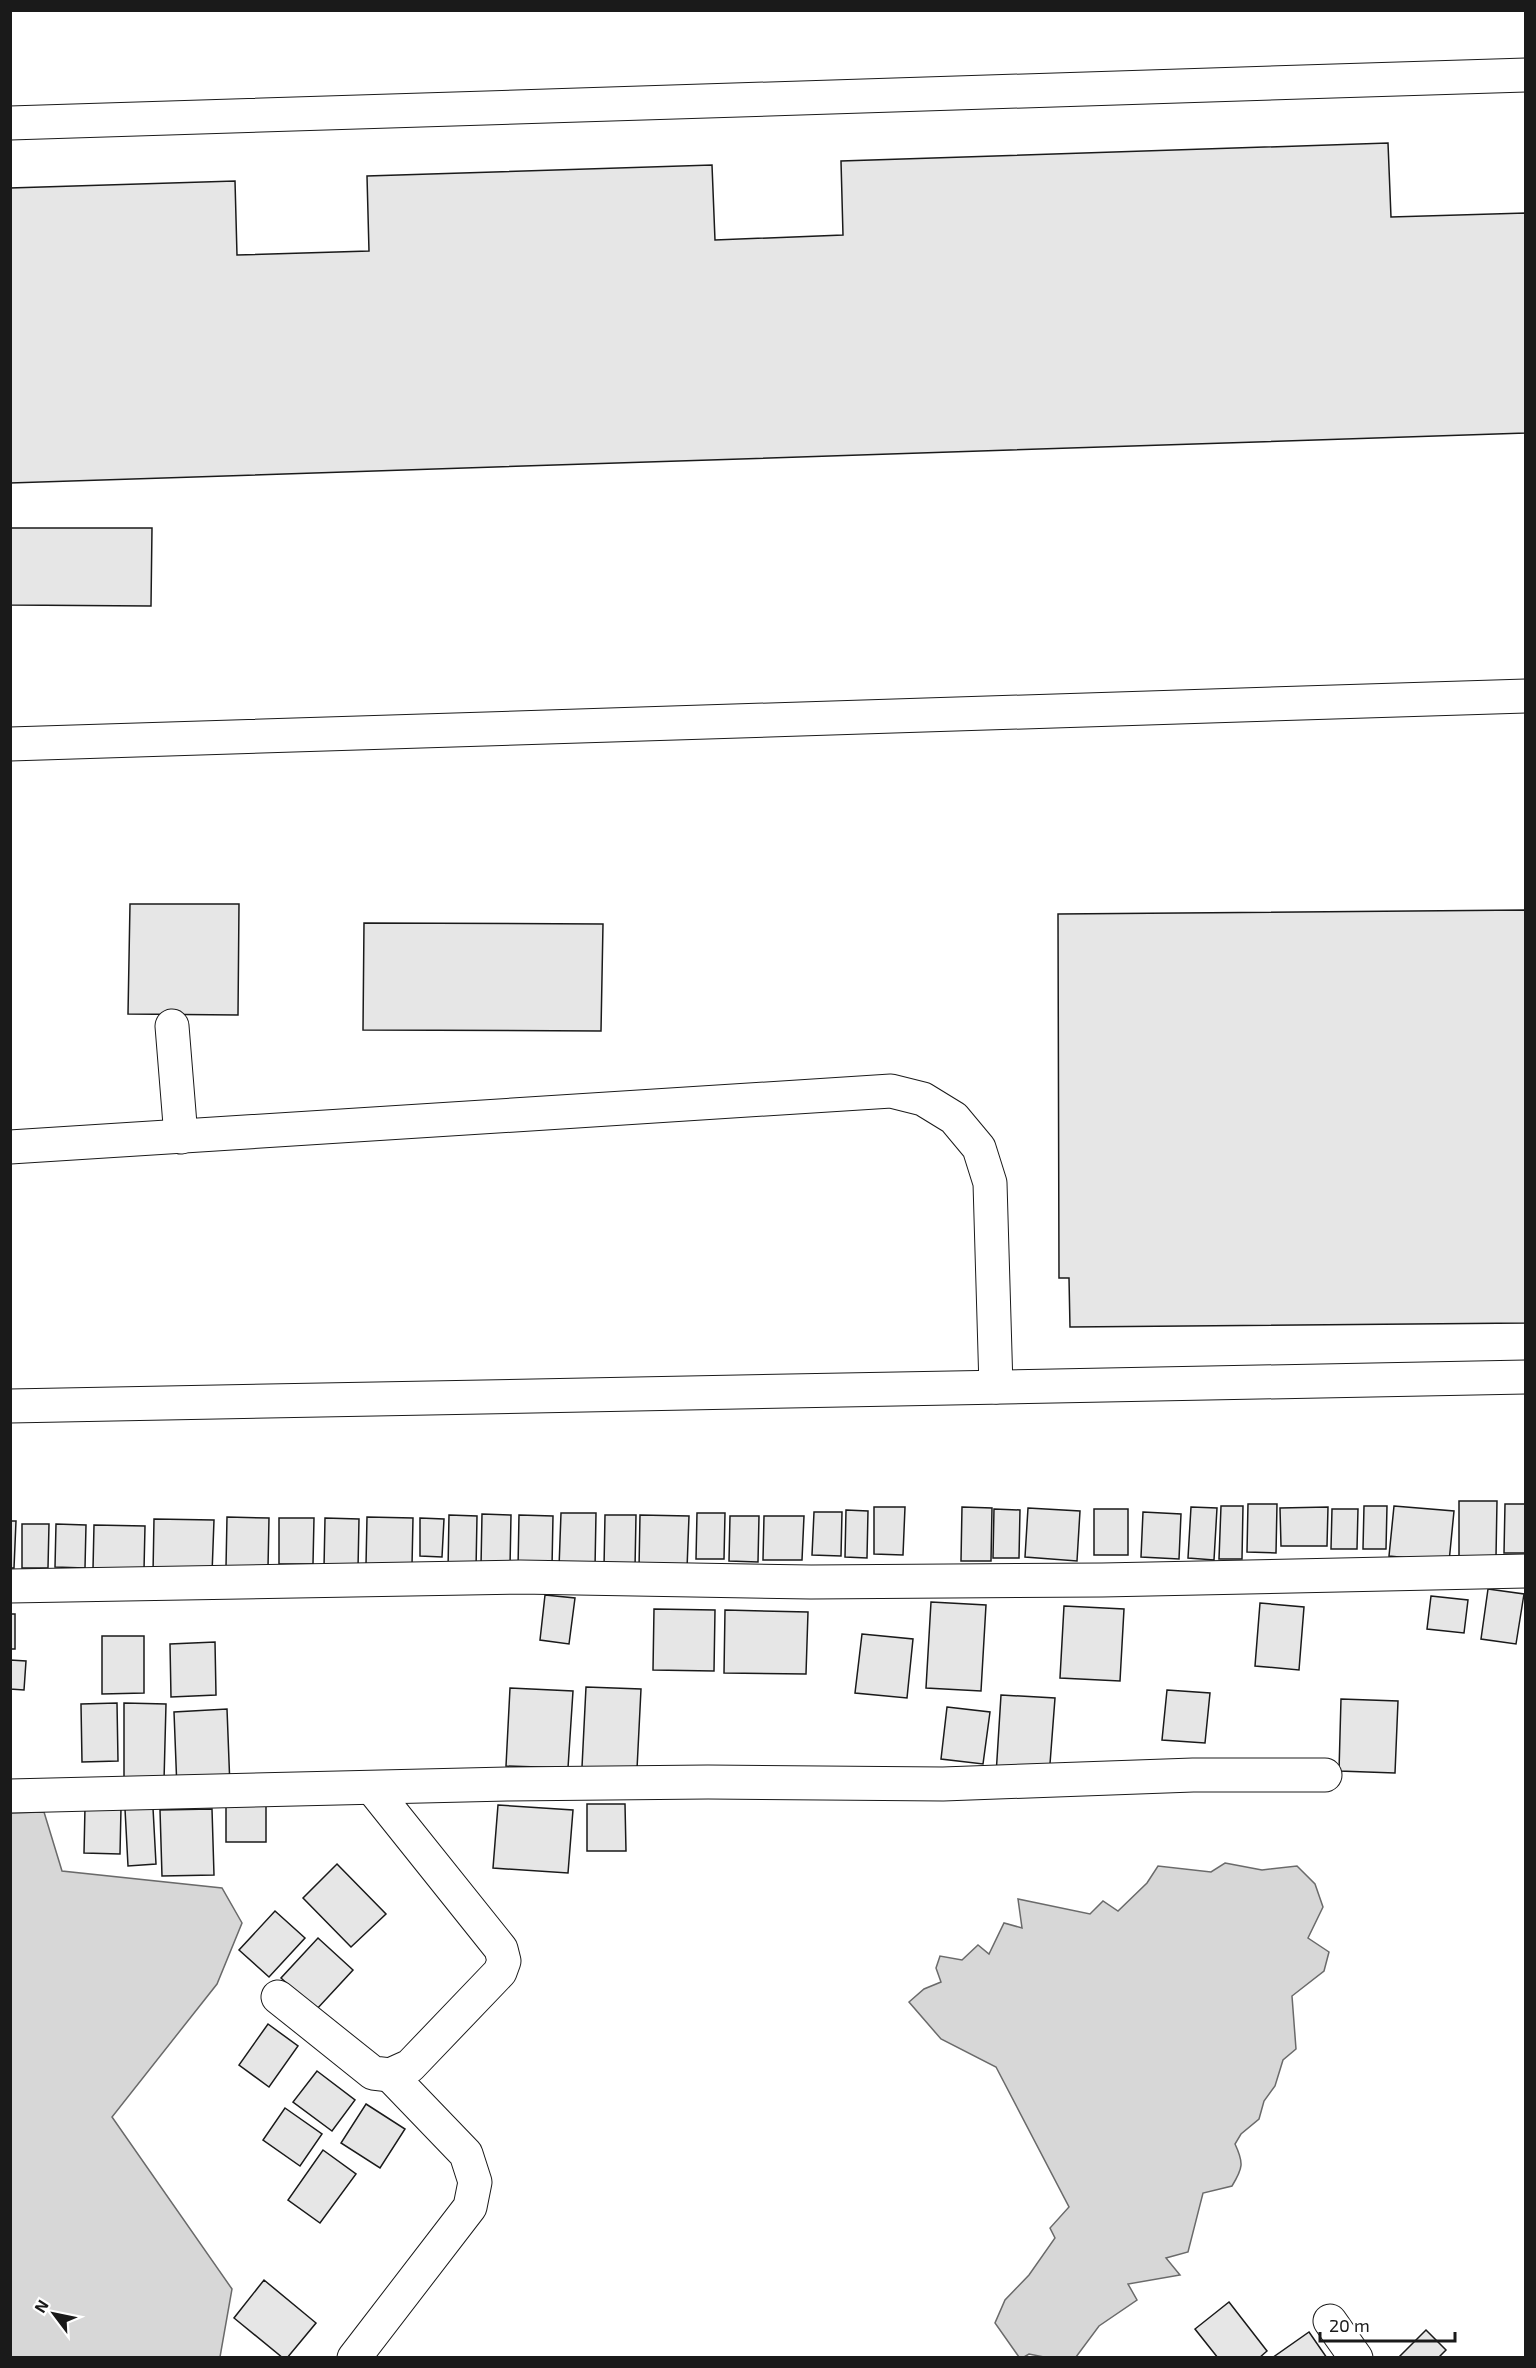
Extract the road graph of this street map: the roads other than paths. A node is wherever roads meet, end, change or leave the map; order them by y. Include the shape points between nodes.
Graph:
1 (1526, 75) edge
2 (10, 123) edge
3 (1526, 696) edge
4 (10, 744) edge
5 (172, 1026) dead end
6 (181, 1137) junction
7 (10, 1148) edge
8 (1526, 1377) edge
9 (996, 1387) junction
10 (10, 1406) edge
11 (1526, 1571) edge
12 (10, 1586) edge
13 (1324, 1776) dead end
14 (373, 1789) junction
15 (10, 1796) edge
16 (278, 1997) dead end
17 (390, 2075) junction
18 (1330, 2321) dead end
19 (354, 2358) edge
20 (1356, 2358) edge

1 - 2 street
3 - 4 street
5 - 6 street
6 - 7 street
6 - 9 street via 891,1092 923,1099 954,1118 979,1148 990,1184
8 - 9 street
9 - 10 street
11 - 12 street via 1102,1580 811,1582 520,1577
13 - 14 street
14 - 15 street
14 - 17 street via 488,1931 504,1961 500,1972 410,2066
16 - 17 street via 374,2073
17 - 19 street via 466,2154 475,2182 470,2206
18 - 20 street

